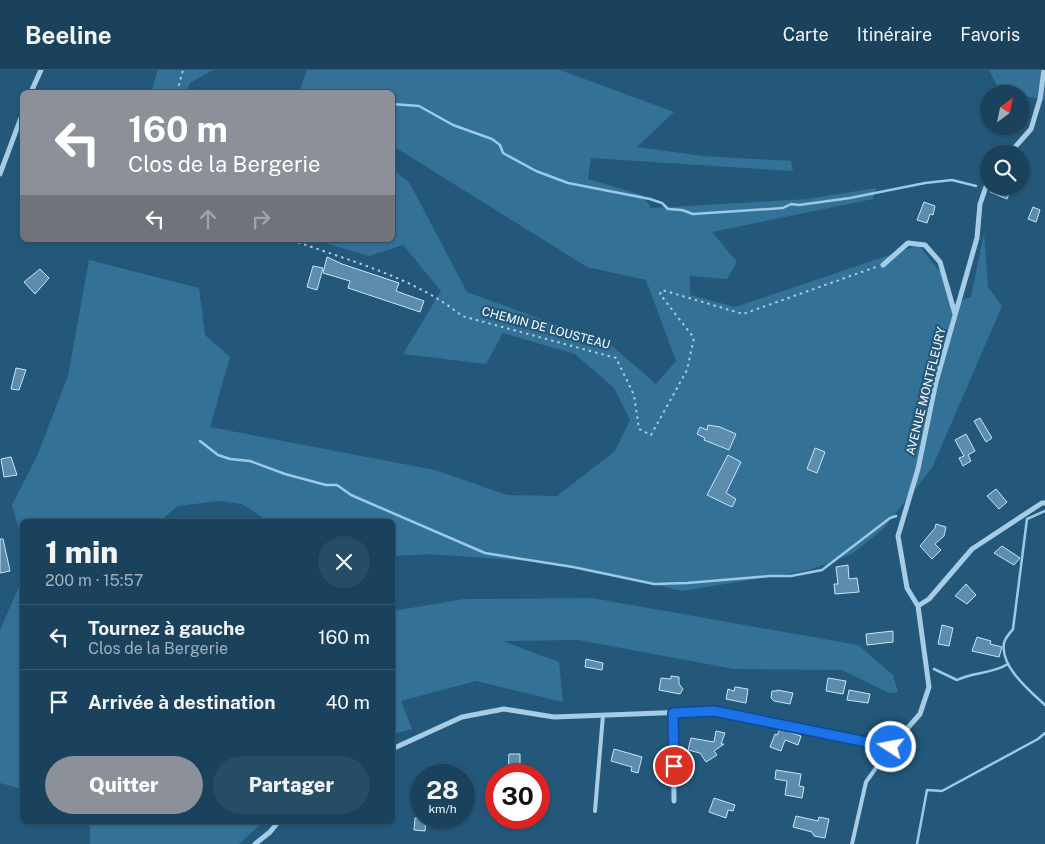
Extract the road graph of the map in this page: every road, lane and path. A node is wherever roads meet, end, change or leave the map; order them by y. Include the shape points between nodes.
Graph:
1 (41, 70) edge
2 (182, 70) edge
3 (1044, 70) edge
4 (32, 90) edge
5 (177, 90) edge
6 (20, 120) edge
7 (1017, 145) edge
8 (0, 174) edge
9 (983, 195) edge
10 (297, 242) edge
11 (883, 265) joint
12 (955, 315) junction
13 (1045, 503) edge
14 (918, 606) junction
15 (673, 713) junction
16 (603, 715) junction
17 (891, 747) junction
18 (395, 748) edge
19 (674, 801) dead end
20 (595, 811) dead end
21 (277, 824) edge
22 (255, 844) edge
23 (852, 844) edge

1 - 4 street
2 - 5 path
3 - 7 street via 1040,100 1031,129
6 - 8 street
9 - 12 street, AVENUE MONTFLEURY via 977,238
10 - 11 path, CHEMIN DE LOUSTEAU via 411,284 462,316 616,358 634,395 639,429 652,435 687,370 694,338 660,294 662,290 743,314
11 - 12 street via 908,243 925,245 940,262
12 - 14 street, AVENUE MONTFLEURY via 936,382 918,469 898,536 907,588
13 - 14 street via 972,548 929,599
14 - 17 street via 929,687 920,714
15 - 16 street
15 - 17 street via 714,711
15 - 19 street
16 - 18 street via 554,717 504,710 462,717
16 - 20 lane
17 - 23 lane via 866,782
21 - 22 street

